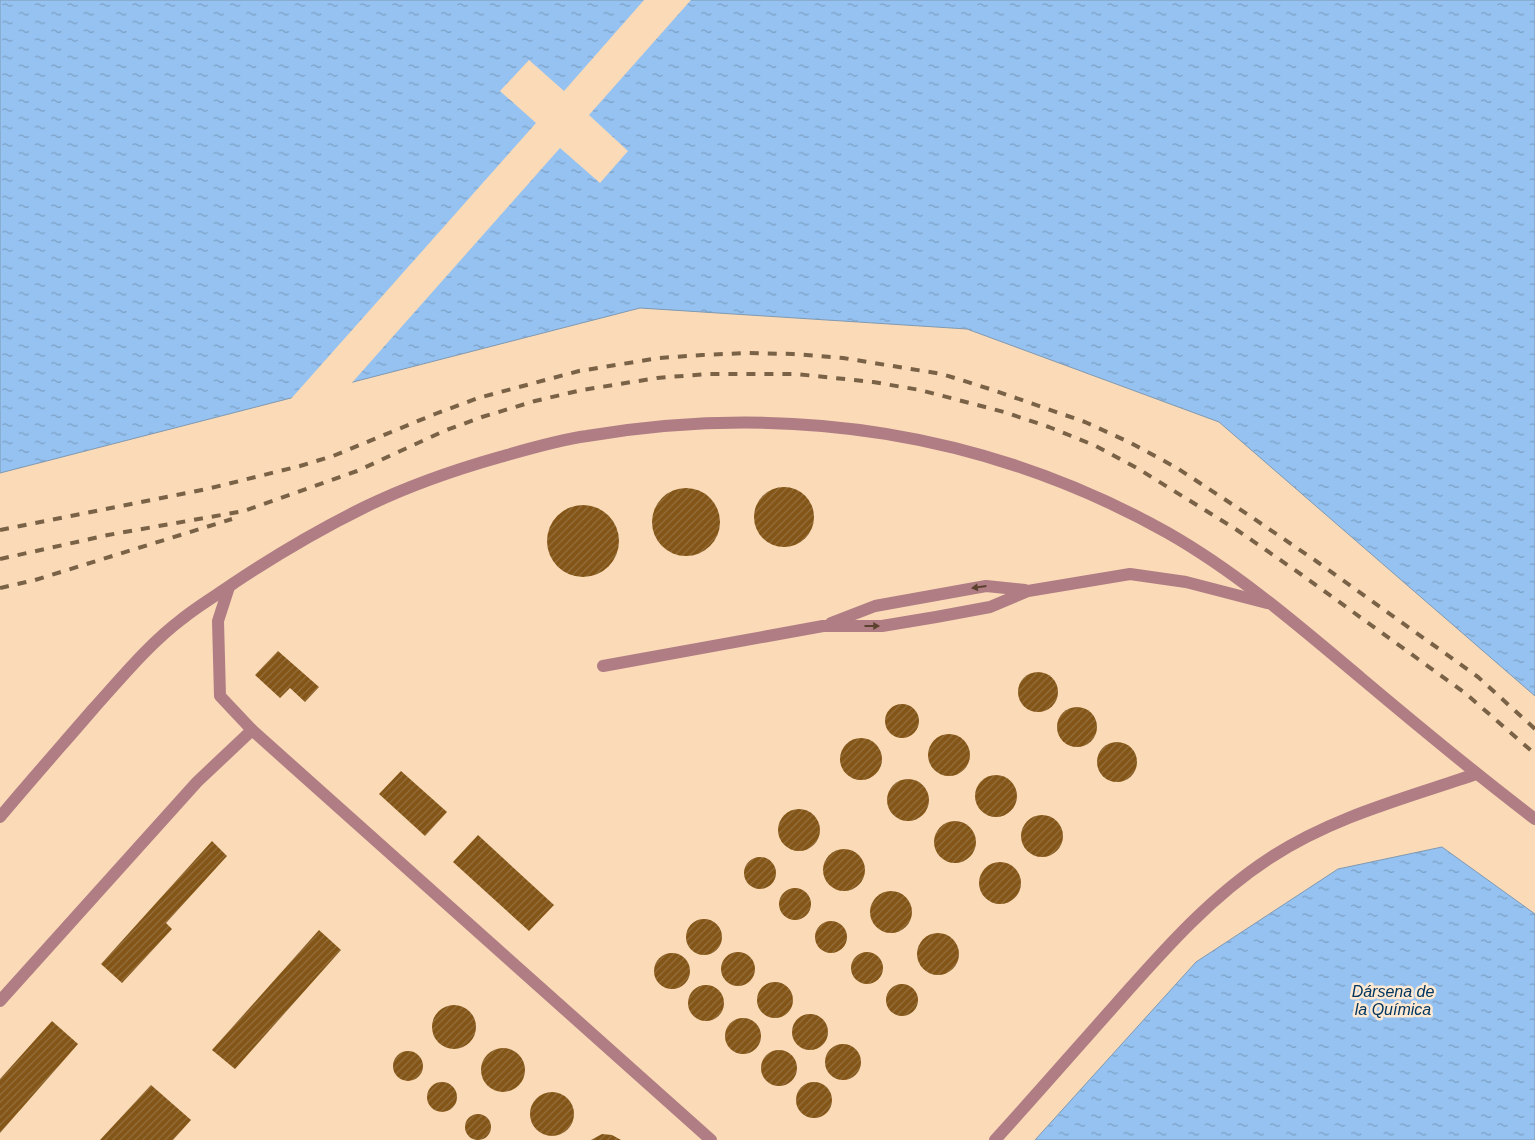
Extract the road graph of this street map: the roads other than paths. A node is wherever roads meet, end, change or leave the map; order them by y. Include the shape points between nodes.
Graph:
1 (229, 587) junction
2 (1028, 591) junction
3 (1274, 605) junction
4 (823, 626) junction
5 (603, 666) dead end
6 (252, 730) junction
7 (1476, 774) junction
8 (0, 816) edge
9 (1535, 819) edge
10 (0, 1001) edge
11 (711, 1140) edge
12 (995, 1140) edge

1 - 3 lane via 312,535 367,506 472,465 600,434 708,422 778,422 842,427 945,445 1051,478 1113,504 1169,534 1212,560
1 - 6 lane via 218,621 220,696
1 - 8 lane via 182,619 148,648
2 - 3 lane via 1130,574 1186,582
4 -> 2 lane via 882,626 936,617 990,607
2 -> 4 lane via 986,586 875,606
3 - 7 lane
4 - 5 lane
6 - 10 lane via 197,782
6 - 11 lane
7 - 9 lane
7 - 12 lane via 1344,819 1270,858 1235,884 1167,946

